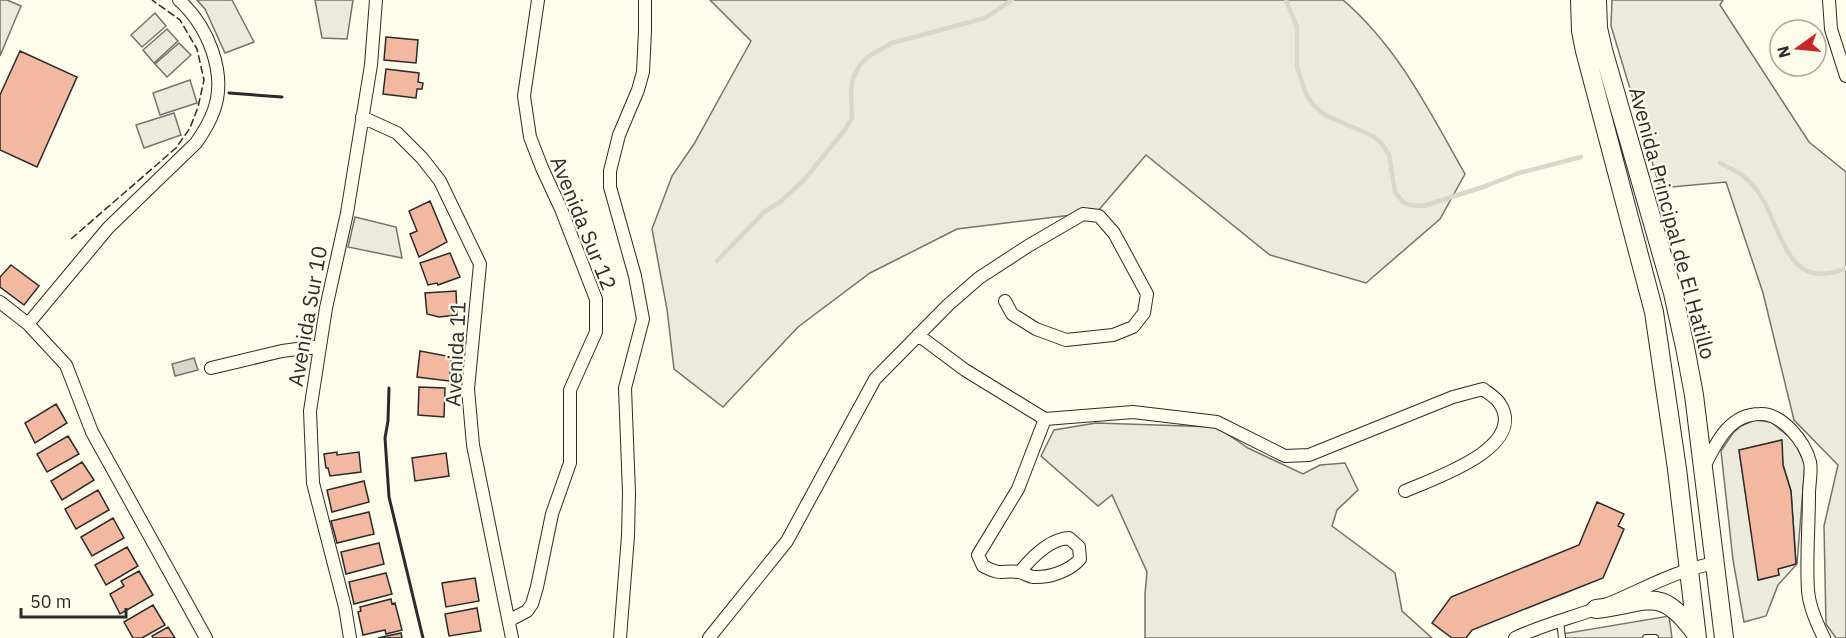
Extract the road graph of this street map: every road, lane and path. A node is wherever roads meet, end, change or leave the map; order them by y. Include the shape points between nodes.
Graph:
1 (179, 0) edge
2 (376, 0) edge
3 (538, 0) edge
4 (645, 0) edge
5 (1580, 0) edge
6 (1597, 0) edge
7 (1829, 0) edge
8 (1846, 76) edge
9 (362, 117) junction
10 (1005, 301) dead end
11 (0, 302) edge
12 (28, 324) junction
13 (918, 335) junction
14 (320, 346) junction
15 (211, 368) dead end
16 (1045, 419) junction
17 (1704, 467) junction
18 (1405, 491) dead end
19 (1714, 563) junction
20 (1689, 568) junction
21 (1020, 572) junction
22 (1596, 609) junction
23 (1560, 619) junction
24 (510, 620) junction
25 (1522, 636) edge
26 (1697, 637) edge
27 (206, 638) edge
28 (350, 638) edge
29 (512, 638) edge
30 (620, 638) edge
31 (709, 638) edge
32 (1562, 638) edge
33 (1646, 638) edge
34 (1655, 638) edge
35 (1724, 638) edge
36 (1824, 638) edge

1 - 12 street via 204,34 217,70 215,108 208,126 196,143 108,228
2 - 9 street, Avenida Sur 10
3 - 24 street, Avenida Sur 12 via 524,96 530,137 596,299 596,332 570,390 570,463 552,514 532,604
4 - 30 street via 643,72 610,171 610,187 643,319 625,388 629,504
5 - 20 main road, Avenida Principal de El Hatillo via 1585,51 1654,312
6 - 17 main road, Avenida Principal de El Hatillo via 1603,50 1683,336
7 - 8 street via 1831,29
9 - 14 street, Avenida Sur 10
9 - 24 street, Avenida 11 via 397,133 422,158 440,181 480,264 468,389 473,445
10 - 13 street via 1012,314 1036,329 1066,340 1113,335 1133,327 1144,313 1148,294 1114,232 1099,216 1083,214 979,278
11 - 12 street
12 - 27 street via 66,365 92,432
13 - 16 street via 965,370
13 - 31 street via 875,379 787,540
14 - 15 street
14 - 28 street, Avenida Sur 10 via 310,411 314,483
16 - 18 street via 1133,412 1217,422 1285,456 1309,455 1453,397 1483,389 1500,403 1506,418 1500,435 1486,451
16 - 21 street via 1018,489 978,555 983,566 997,573
17 - 19 main road, Avenida Principal de El Hatillo
17 - 36 street via 1719,439 1742,417 1767,414 1791,429 1810,462 1808,593
19 - 20 street
19 - 35 main road, Avenida Principal de El Hatillo
20 - 22 street
20 - 26 main road, Avenida Principal de El Hatillo
21 - 21 street via 1058,538 1069,538 1079,547 1080,559 1073,567 1032,577
22 - 23 street
22 - 26 main road via 1663,601 1683,616
23 - 25 street
23 - 32 lane
24 - 29 street, Avenida 11
33 - 34 lane

